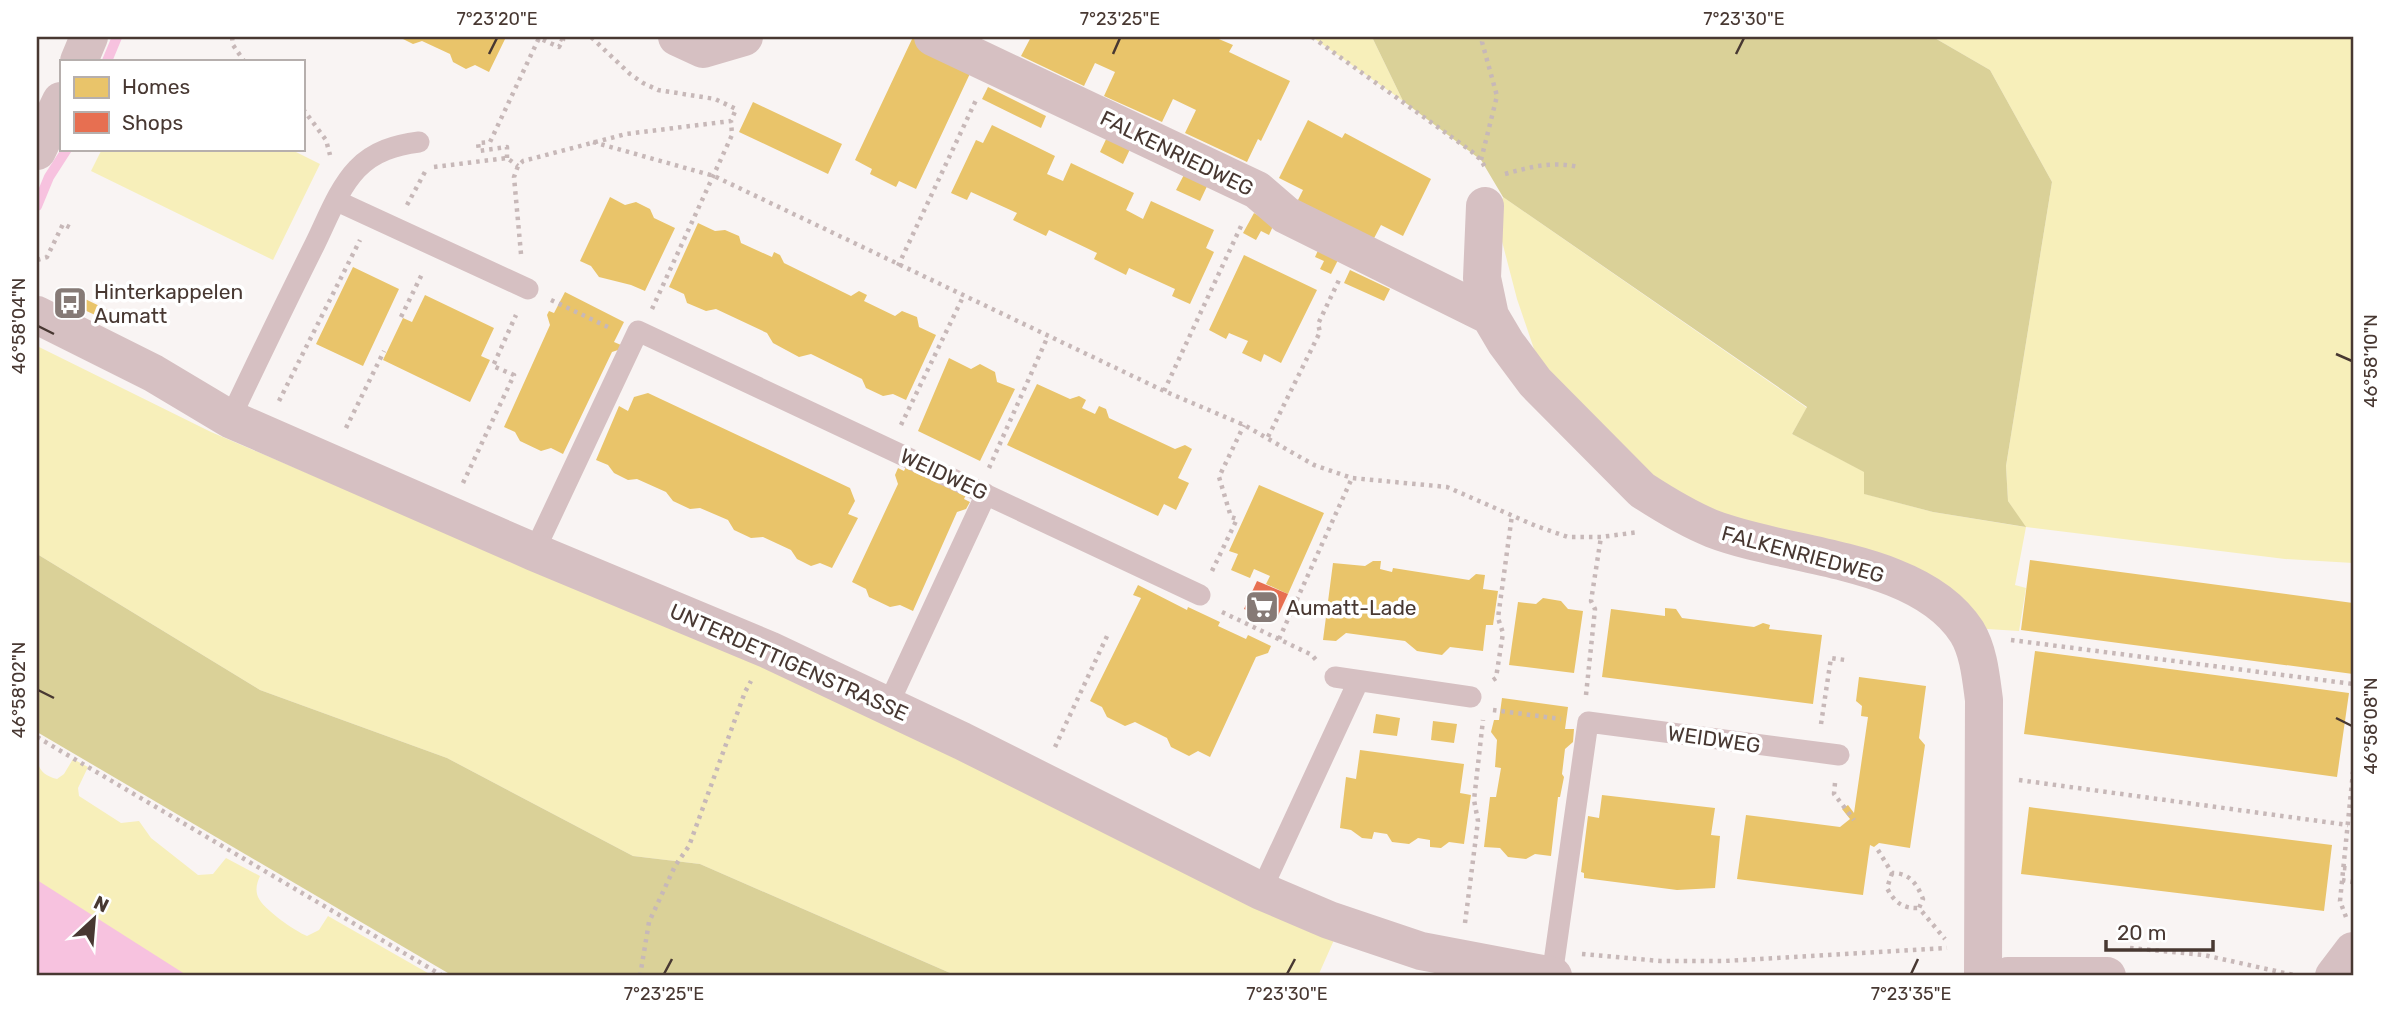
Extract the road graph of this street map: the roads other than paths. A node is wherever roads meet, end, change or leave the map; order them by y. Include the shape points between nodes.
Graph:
1 (89, 37) edge
2 (677, 37) edge
3 (744, 37) edge
4 (933, 37) edge
5 (79, 60) edge
6 (60, 103) edge
7 (419, 142) dead end
8 (37, 151) edge
9 (1488, 192) road end
10 (337, 201) junction
11 (528, 289) road end
12 (37, 315) edge
13 (1490, 316) junction
14 (236, 406) junction
15 (983, 492) junction
16 (534, 552) junction
17 (1200, 595) road end
18 (1335, 677) road end
19 (1358, 682) junction
20 (1478, 703) road end
21 (888, 705) junction
22 (1839, 755) road end
23 (1261, 891) junction
24 (2353, 951) edge
25 (2117, 962) edge
26 (1554, 968) edge
27 (1983, 976) edge
28 (2008, 976) edge
29 (2334, 976) edge

1 - 5 street
2 - 3 street via 703,49
4 - 13 street, FALKENRIEDWEG via 1257,190 1286,215
6 - 8 street
7 - 10 lane via 400,144 370,158 348,180
9 - 13 street, FALKENRIEDWEG via 1482,278
10 - 11 lane
10 - 14 lane
12 - 14 street, UNTERDETTIGENSTRASSE via 153,373
13 - 27 street, FALKENRIEDWEG via 1535,382 1642,491 1715,530 1864,567 1897,580 1943,606 1969,634 1984,700
14 - 16 street, UNTERDETTIGENSTRASSE
15 - 16 lane, WEIDWEG via 636,335
15 - 17 lane, WEIDWEG
15 - 21 lane
16 - 21 street, UNTERDETTIGENSTRASSE
18 - 19 lane
19 - 20 lane
19 - 23 lane
21 - 23 street, UNTERDETTIGENSTRASSE
22 - 26 lane, WEIDWEG via 1579,721
23 - 26 street, UNTERDETTIGENSTRASSE via 1421,951
24 - 29 street
25 - 28 street

